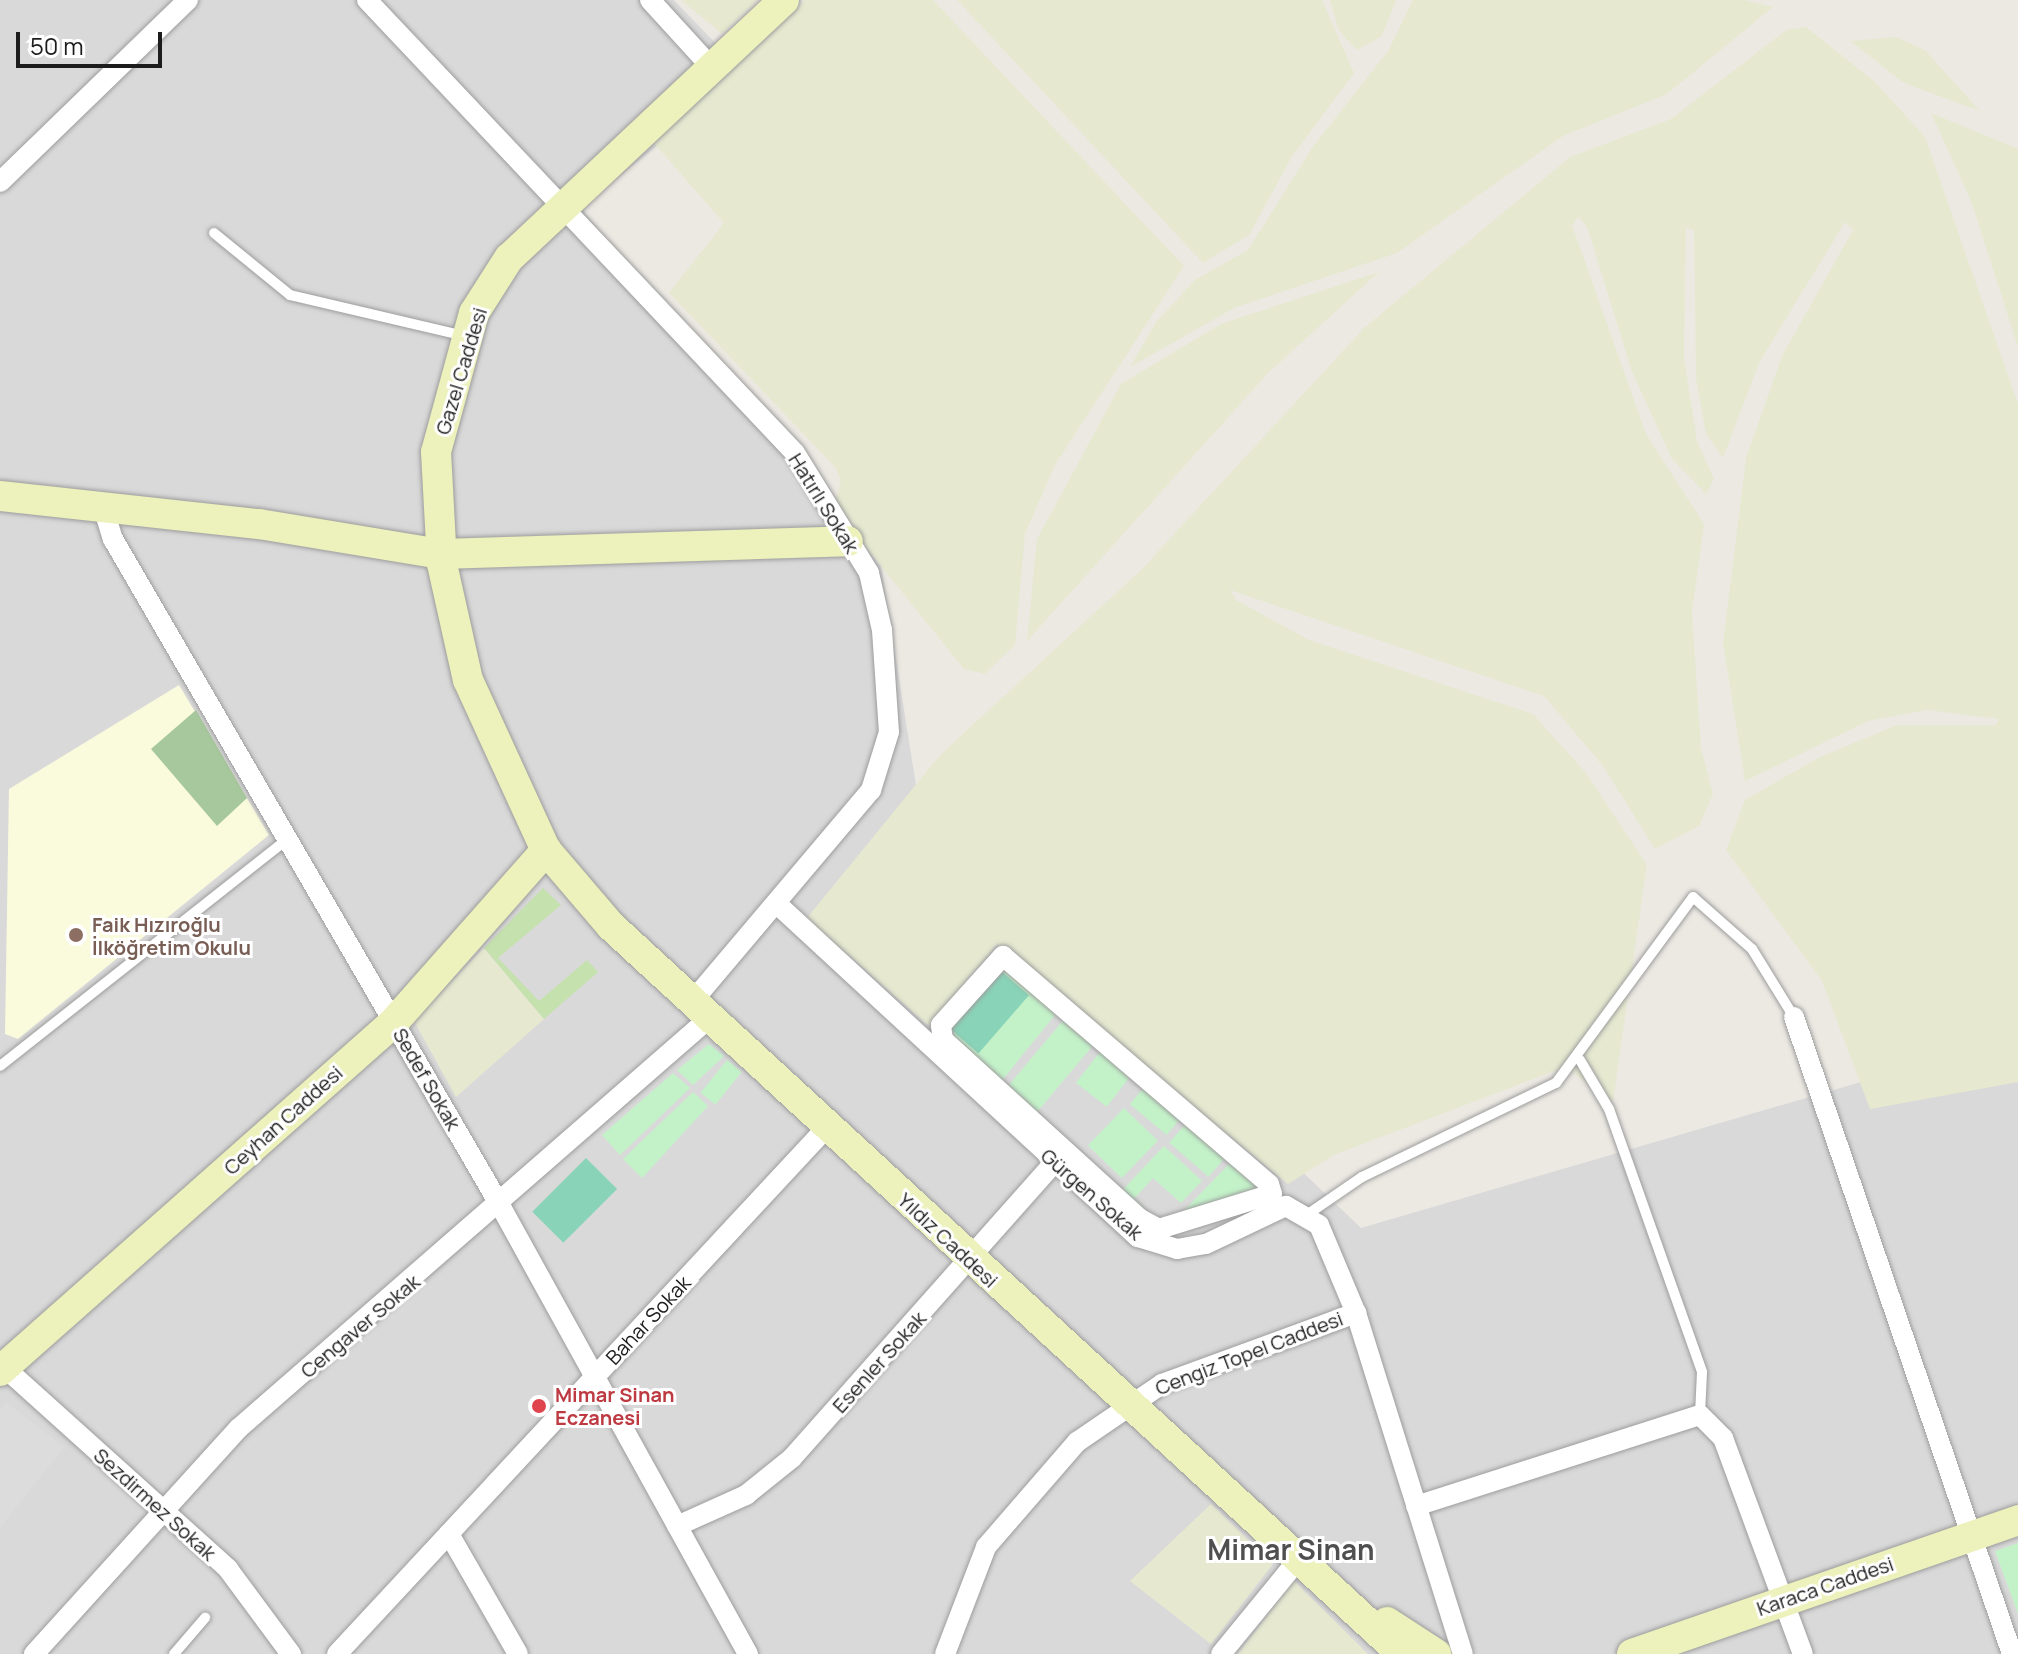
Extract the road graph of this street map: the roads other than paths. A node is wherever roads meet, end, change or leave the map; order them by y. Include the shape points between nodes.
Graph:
1 (188, 0) edge
2 (367, 0) edge
3 (650, 0) edge
4 (784, 0) edge
5 (712, 68) junction
6 (0, 182) edge
7 (560, 210) junction
8 (214, 233) dead end
9 (467, 337) junction
10 (0, 496) edge
11 (103, 507) junction
12 (848, 541) junction
13 (441, 554) junction
14 (287, 839) junction
15 (546, 850) junction
16 (778, 905) junction
17 (699, 1012) junction
18 (1794, 1017) joint
19 (394, 1022) junction
20 (1580, 1060) junction
21 (0, 1066) edge
22 (827, 1127) junction
23 (1060, 1157) junction
24 (501, 1207) junction
25 (1308, 1214) junction
26 (971, 1261) junction
27 (1356, 1313) junction
28 (1, 1367) edge
29 (594, 1378) junction
30 (1125, 1404) junction
31 (1700, 1415) junction
32 (1416, 1506) junction
33 (160, 1509) junction
34 (2018, 1520) edge
35 (677, 1526) junction
36 (449, 1534) junction
37 (1973, 1535) junction
38 (1297, 1561) junction
39 (1784, 1600) junction
40 (1366, 1614) junction
41 (205, 1618) dead end
42 (34, 1654) edge
43 (174, 1654) edge
44 (291, 1654) edge
45 (337, 1654) edge
46 (518, 1654) edge
47 (748, 1654) edge
48 (945, 1654) edge
49 (1221, 1654) edge
50 (1402, 1654) edge
51 (1436, 1654) edge
52 (1463, 1654) edge
53 (1632, 1654) edge
54 (1803, 1654) edge
55 (2012, 1654) edge

1 - 6 street
2 - 7 street, Hatırlı Sokak
3 - 5 street
4 - 5 street, Gazel Caddesi
5 - 7 street, Gazel Caddesi
7 - 9 street, Gazel Caddesi via 509,258
7 - 12 street, Hatırlı Sokak via 805,464
8 - 9 lane via 290,295
9 - 13 street, Gazel Caddesi via 436,452
10 - 11 street
11 - 13 street
11 - 14 street, Sedef Sokak via 113,539
12 - 13 street
12 - 16 street, Hatırlı Sokak via 869,573 882,630 889,732 871,790
13 - 15 street, Gazel Caddesi via 468,680
14 - 19 street, Sedef Sokak
14 - 21 lane
15 - 17 street, Yıldız Caddesi
15 - 19 street, Ceyhan Caddesi
16 - 17 street, Hatırlı Sokak
16 - 23 street, Gürgen Sokak
17 - 22 street, Yıldız Caddesi
17 - 24 street, Cengaver Sokak
18 - 20 lane via 1752,949 1693,897
18 - 37 street
19 - 24 street, Sedef Sokak
19 - 28 street, Ceyhan Caddesi
20 - 25 lane via 1522,1105 1362,1177
20 - 31 lane via 1609,1109 1702,1372
22 - 26 street, Yıldız Caddesi
22 - 29 street, Bahar Sokak
23 - 23 street via 941,1035 941,1025 999,956 1274,1191 1159,1229
23 - 25 street, Gürgen Sokak via 1154,1245 1206,1244 1286,1206
23 - 26 street, Esenler Sokak
24 - 29 street, Sedef Sokak
24 - 33 street, Cengaver Sokak via 267,1403
25 - 27 street via 1327,1239
26 - 30 street, Yıldız Caddesi
26 - 35 street, Esenler Sokak via 778,1472
27 - 30 street, Cengiz Topel Caddesi
27 - 32 street
28 - 33 street, Sezdirmez Sokak
29 - 35 street, Sedef Sokak
29 - 36 street, Bahar Sokak
30 - 38 street, Yıldız Caddesi
30 - 48 street, Cengiz Topel Caddesi via 1014,1507 962,1596
31 - 32 street
31 - 39 street via 1723,1438
32 - 52 street
33 - 42 street, Cengaver Sokak
33 - 44 street, Sezdirmez Sokak via 242,1585
34 - 37 street, Karaca Caddesi
35 - 47 street, Sedef Sokak
36 - 45 street, Bahar Sokak
36 - 46 street
37 - 39 street, Karaca Caddesi
37 - 55 street
38 - 40 street, Yıldız Caddesi
38 - 49 street
39 - 53 street, Karaca Caddesi
39 - 54 street
40 - 50 street, Yıldız Caddesi
40 - 51 street, Yıldız Caddesi
41 - 43 lane

